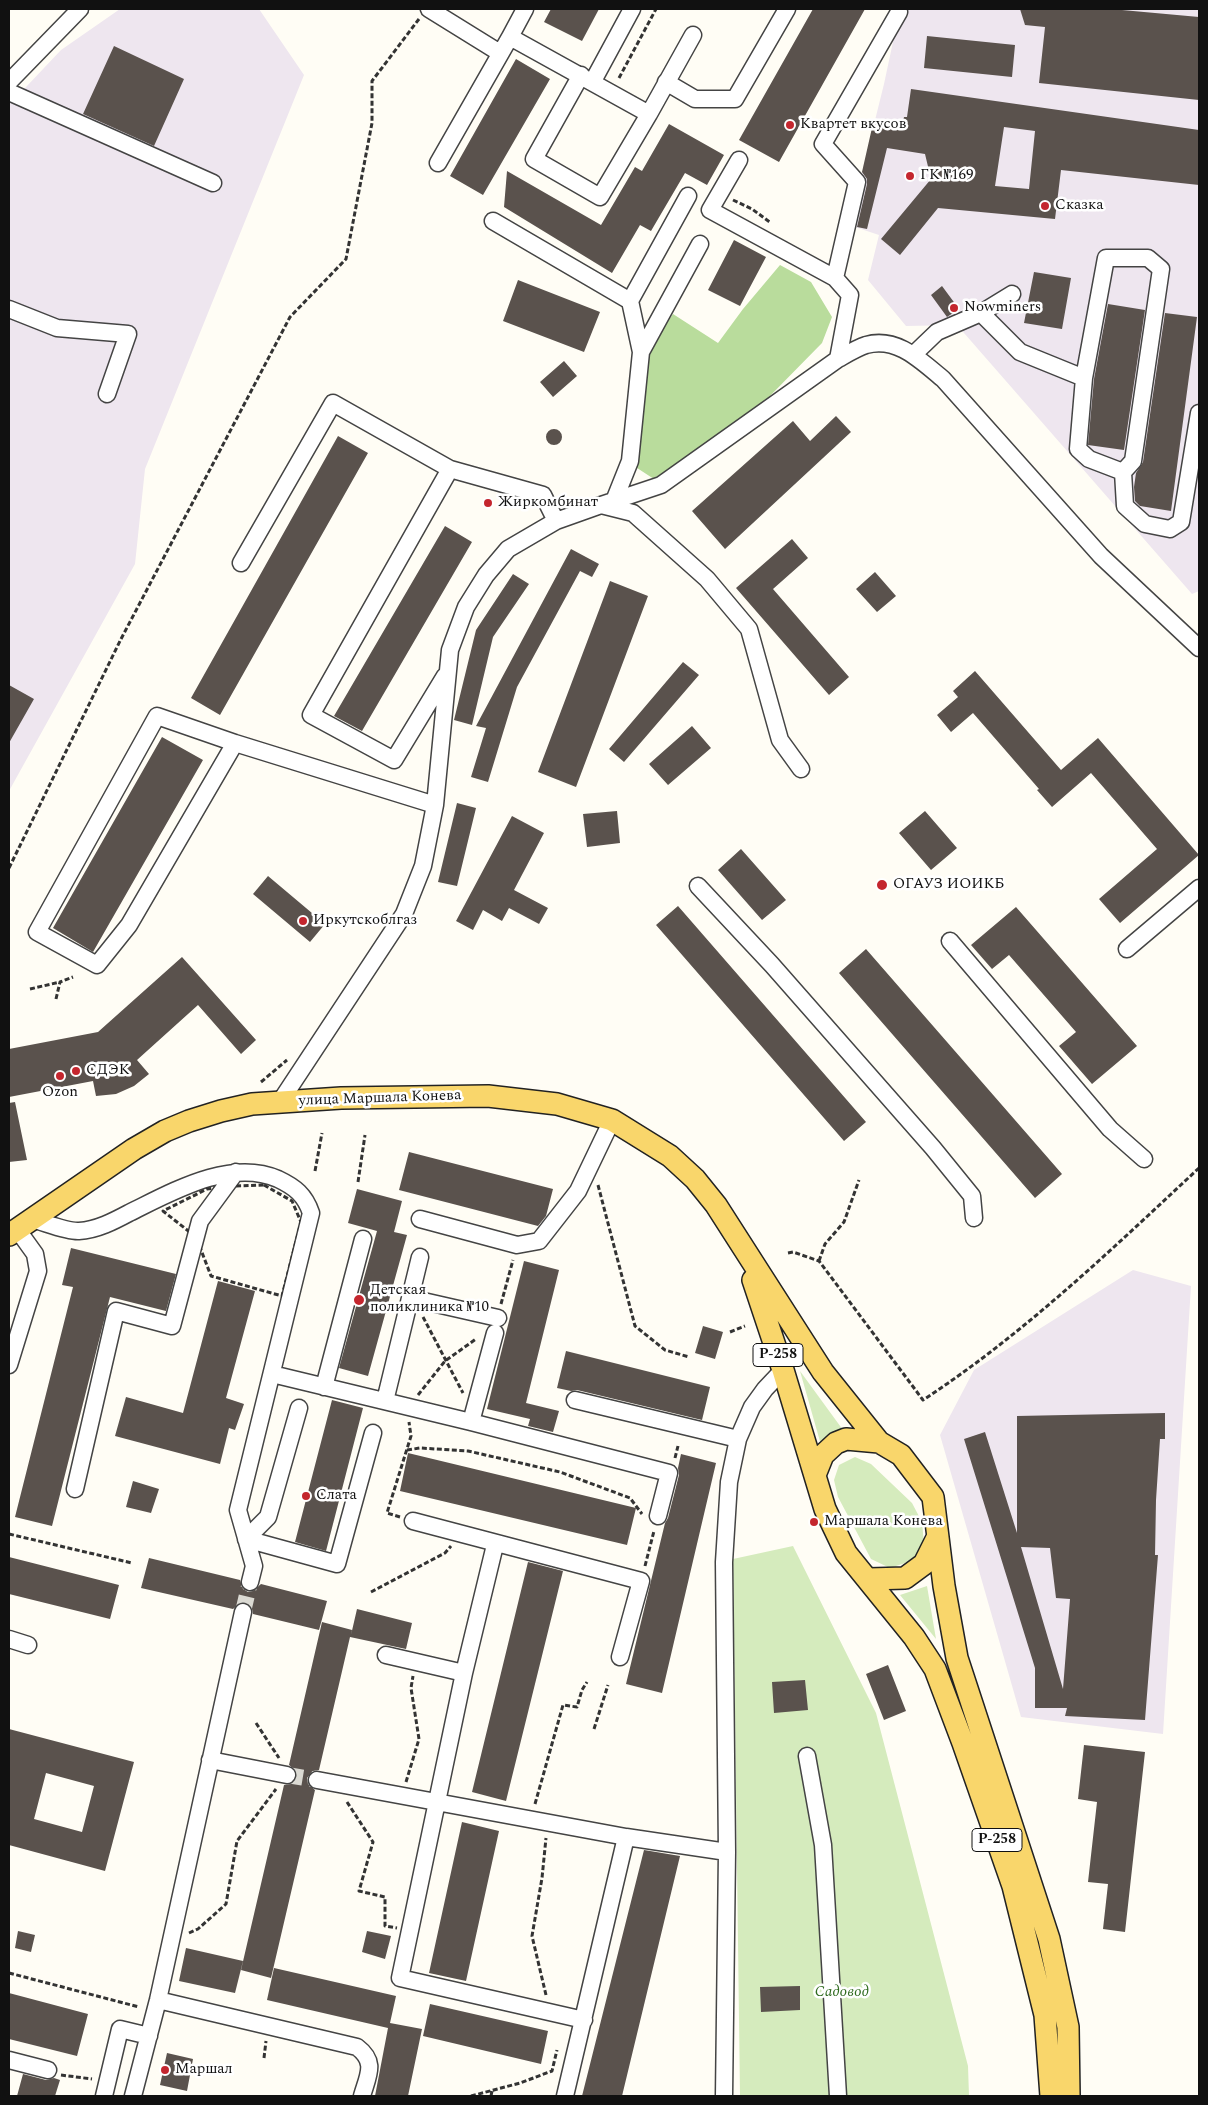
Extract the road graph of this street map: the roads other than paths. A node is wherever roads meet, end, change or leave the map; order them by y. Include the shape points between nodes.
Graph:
1 (80, 9) edge
2 (525, 9) edge
3 (632, 9) edge
4 (787, 9) edge
5 (425, 12) edge
6 (899, 12) dead end
7 (693, 35) dead end
8 (510, 36) junction
9 (500, 53) junction
10 (587, 78) junction
11 (9, 82) edge
12 (666, 82) junction
13 (9, 92) edge
14 (649, 114) junction
15 (739, 160) dead end
16 (438, 163) dead end
17 (213, 183) dead end
18 (688, 196) dead end
19 (492, 221) dead end
20 (700, 244) dead end
21 (835, 278) junction
22 (1012, 294) dead end
23 (630, 301) junction
24 (9, 309) edge
25 (980, 313) junction
26 (641, 352) junction
27 (913, 355) junction
28 (838, 359) junction
29 (1084, 378) junction
30 (107, 394) dead end
31 (1199, 412) edge
32 (450, 469) junction
33 (1123, 472) junction
34 (608, 503) junction
35 (556, 521) junction
36 (241, 563) dead end
37 (1199, 648) edge
38 (448, 672) junction
39 (235, 743) junction
40 (801, 769) dead end
41 (435, 805) junction
42 (698, 886) dead end
43 (1199, 888) edge
44 (950, 941) dead end
45 (1127, 949) dead end
46 (280, 1102) junction
47 (612, 1120) junction
48 (1144, 1159) dead end
49 (236, 1172) junction
50 (974, 1218) dead end
51 (420, 1219) dead end
52 (19, 1228) edge
53 (735, 1236) junction
54 (363, 1239) dead end
55 (420, 1257) dead end
56 (410, 1298) junction
57 (9, 1365) edge
58 (783, 1370) junction
59 (272, 1374) junction
60 (324, 1387) junction
61 (575, 1400) dead end
62 (385, 1402) junction
63 (299, 1408) dead end
64 (471, 1422) junction
65 (373, 1433) dead end
66 (738, 1439) junction
67 (879, 1442) junction
68 (815, 1475) junction
69 (75, 1489) dead end
70 (658, 1516) road end
71 (413, 1522) dead end
72 (937, 1538) junction
73 (246, 1539) junction
74 (495, 1545) junction
75 (869, 1579) junction
76 (250, 1582) tunnel mouth
77 (243, 1612) tunnel mouth
78 (9, 1639) edge
79 (28, 1644) dead end
80 (386, 1655) dead end
81 (620, 1657) dead end
82 (464, 1673) junction
83 (807, 1756) dead end
84 (210, 1760) junction
85 (286, 1774) tunnel mouth
86 (317, 1780) tunnel mouth
87 (436, 1803) junction
88 (626, 1837) junction
89 (727, 1852) junction
90 (158, 2000) junction
91 (584, 2020) junction
92 (149, 2036) junction
93 (9, 2060) edge
94 (48, 2070) road end
95 (105, 2089) edge
96 (133, 2096) edge
97 (362, 2096) edge
98 (565, 2096) edge
99 (724, 2096) edge
100 (838, 2096) edge
101 (1051, 2096) edge
102 (1070, 2096) edge

1 - 11 street
2 - 8 street
3 - 10 street
4 - 12 street via 735,99 695,99
5 - 9 street
6 - 21 street via 823,144 857,182
7 - 12 street
8 - 9 street
8 - 10 street
9 - 16 street
10 - 14 street
10 - 14 street via 534,158 600,197
12 - 14 street
13 - 17 street
15 - 21 street via 710,210
18 - 23 street
19 - 23 street
20 - 26 street
21 - 28 street via 850,295
22 - 25 street
23 - 26 street
24 - 30 street via 57,328 128,334
25 - 27 street via 937,332
25 - 29 street via 1020,352
26 - 34 street via 630,461
27 - 28 street via 888,342 867,345
27 - 37 street via 943,379 1101,556
28 - 34 street via 662,484
29 - 33 street via 1078,449 1089,460
29 - 33 street via 1106,258 1148,258 1161,269 1133,462
31 - 33 street via 1181,522 1170,529 1145,524 1125,506
32 - 35 street via 543,495
32 - 36 street via 333,403
32 - 38 street via 311,715 394,760
34 - 35 street
34 - 40 street via 633,513 708,579 749,629 780,740
35 - 38 street via 508,549 486,575 466,607 450,650
38 - 41 street
39 - 39 street via 157,716 38,932 97,965 129,925
39 - 41 street
41 - 46 street via 423,866 404,914
42 - 50 street via 933,1148 972,1196
43 - 45 street
44 - 48 street via 1110,1129
46 - 47 main road, улица Маршала Конева via 488,1096 557,1104
46 - 52 main road, улица Маршала Конева via 252,1104 164,1131
47 - 51 street via 578,1191 539,1241 517,1245
47 - 53 main road, улица Маршала Конева via 670,1156 695,1179
49 - 52 street via 182,1187 103,1226 78,1232
49 - 59 street via 272,1177 294,1187 307,1202 311,1213
49 - 69 street via 200,1221 172,1326 116,1311
52 - 57 street via 35,1254 38,1271
53 - 58 main road, Р-258 via 750,1270
53 - 67 main road, Р-258 via 823,1372
54 - 60 street
55 - 56 street
56 - 62 street
56 - 64 street via 492,1329
58 - 66 street via 752,1407
58 - 68 main road, Р-258
59 - 60 street
59 - 73 street via 238,1510
60 - 62 street
61 - 66 street
62 - 64 street
63 - 73 street via 268,1517
64 - 70 street via 668,1473
65 - 73 street via 337,1564
66 - 89 street via 730,1482 724,1562
67 - 68 main road via 846,1439 836,1444 823,1455
67 - 72 main road, Р-258 via 901,1454 933,1497
68 - 75 main road, Р-258 via 826,1510 846,1553
71 - 74 street
72 - 75 main road via 924,1564 905,1578
72 - 102 main road, Р-258 via 957,1658 1049,1938 1068,2027
73 - 76 street via 254,1566
74 - 81 street via 641,1582
74 - 82 street
75 - 101 main road, Р-258 via 935,1669 963,1743 1013,1886 1045,2015
77 - 84 street
78 - 79 street
80 - 82 street
82 - 87 street
83 - 100 street via 823,1845
84 - 85 street
84 - 90 street
86 - 87 street
87 - 88 street
87 - 91 street via 400,1978
88 - 89 street
88 - 91 street
89 - 99 street
90 - 92 street
90 - 97 street via 357,2047 367,2054 371,2064
91 - 98 street
92 - 95 street via 120,2029
92 - 96 street
93 - 94 street

